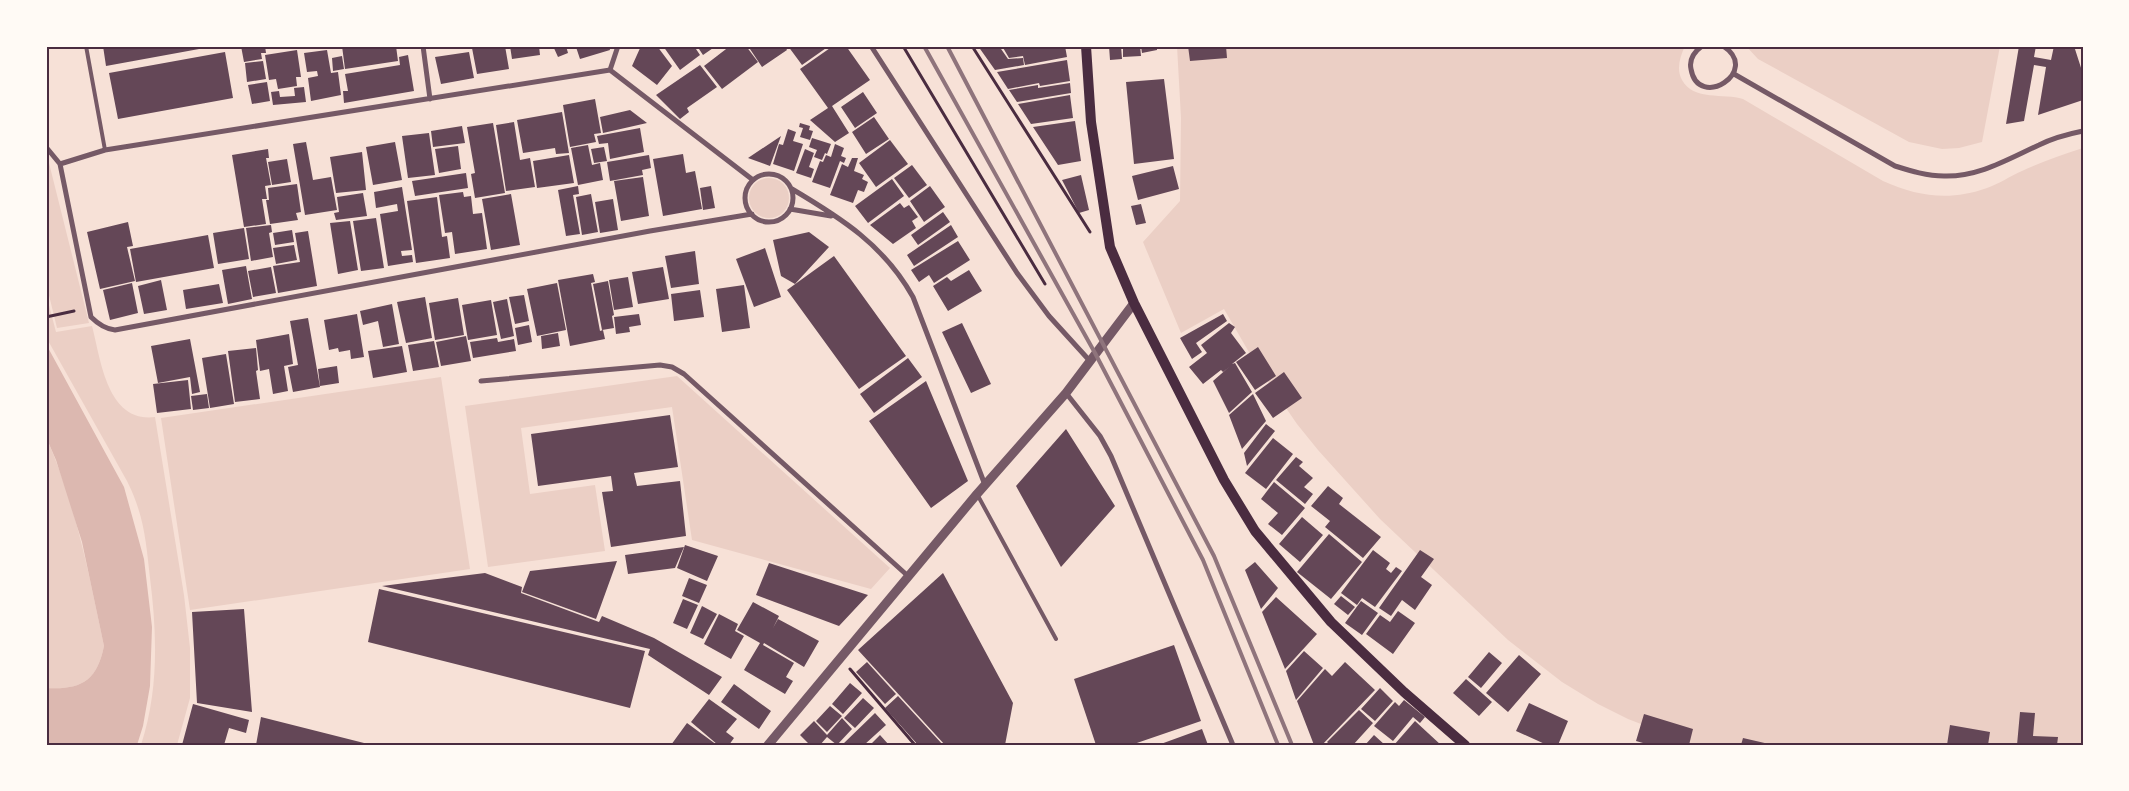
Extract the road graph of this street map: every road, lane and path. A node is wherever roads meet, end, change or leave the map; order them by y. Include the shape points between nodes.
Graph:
1 (86, 46) edge
2 (423, 46) edge
3 (618, 46) edge
4 (870, 46) edge
5 (903, 46) edge
6 (972, 46) edge
7 (1086, 46) edge
8 (1702, 46) edge
9 (1723, 46) edge
10 (610, 70) junction
11 (1734, 74) junction
12 (430, 99) junction
13 (2083, 131) edge
14 (46, 147) edge
15 (105, 150) junction
16 (60, 164) junction
17 (753, 180) junction
18 (792, 189) junction
19 (790, 209) junction
20 (752, 214) junction
21 (837, 218) junction
22 (1093, 237) dead end
23 (1044, 283) dead end
24 (1134, 303) junction
25 (74, 311) dead end
26 (46, 317) edge
27 (1089, 360) junction
28 (481, 381) dead end
29 (1066, 393) junction
30 (985, 485) junction
31 (977, 494) junction
32 (908, 576) junction
33 (1056, 639) dead end
34 (840, 657) junction
35 (1462, 743) edge
36 (768, 745) edge
37 (915, 745) edge
38 (1233, 745) edge

1 - 15 lane
2 - 12 street
3 - 10 street
4 - 27 street via 1017,273 1049,316
5 - 23 path
6 - 22 path
7 - 24 main road via 1091,122 1110,247
8 - 11 street via 1694,53 1690,64 1698,82 1718,87
9 - 11 street via 1734,59
10 - 12 street
10 - 17 street
11 - 13 street via 1895,166 1920,173 1944,176 1969,174 1990,168 2039,144
12 - 15 street
14 - 16 street
15 - 16 street
16 - 20 street via 91,317 109,330
17 - 18 street via 774,174 782,177
17 - 20 street via 748,186 745,201
18 - 19 street
18 - 21 street
19 - 20 street via 786,215 772,222
19 - 21 street
21 - 30 street via 886,257 913,296
24 - 27 street
24 - 35 main road via 1224,480 1256,531 1331,622
25 - 26 path
27 - 29 street
28 - 32 street via 660,365 672,367 684,374
29 - 30 street
29 - 38 street via 1100,436 1111,456
30 - 31 street
31 - 32 street
31 - 33 lane
32 - 34 street
34 - 36 street
34 - 37 path

